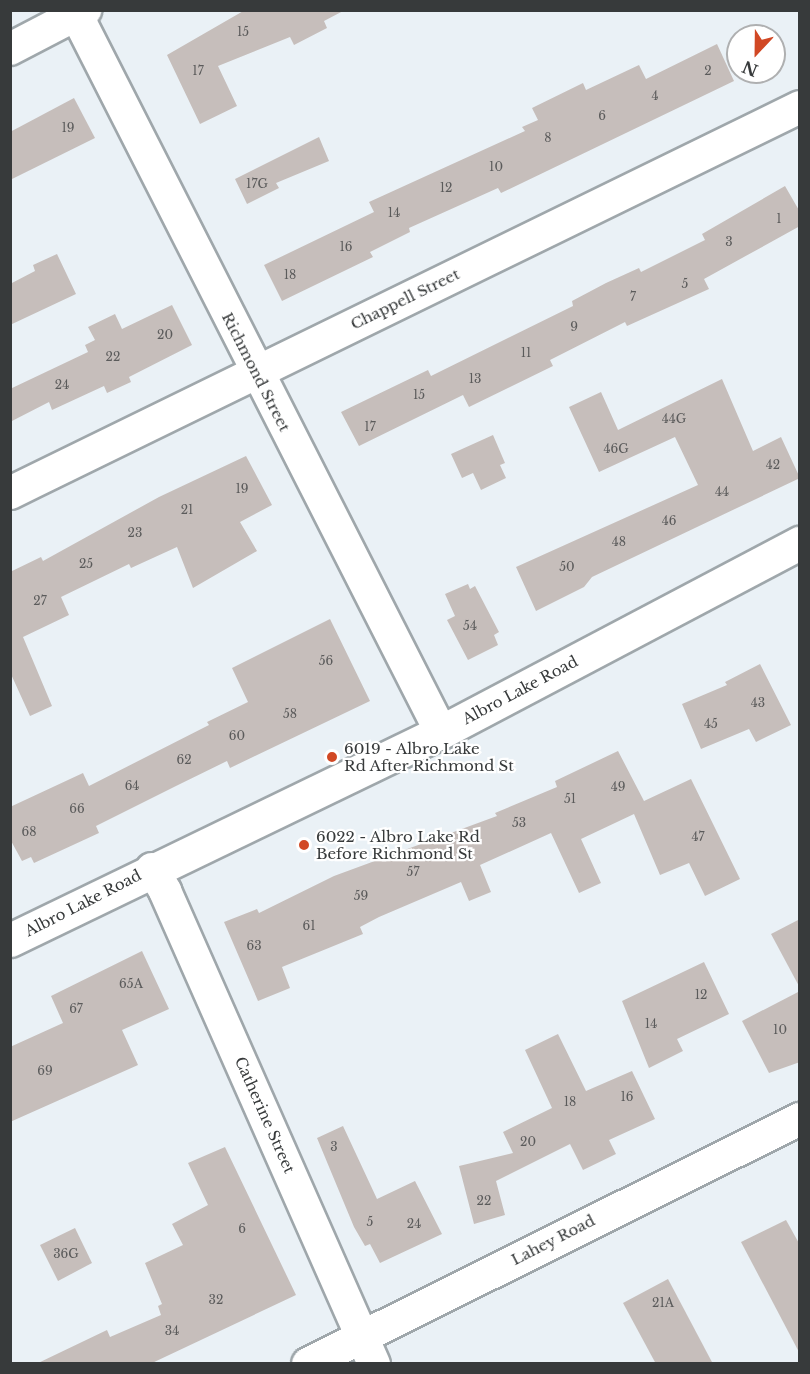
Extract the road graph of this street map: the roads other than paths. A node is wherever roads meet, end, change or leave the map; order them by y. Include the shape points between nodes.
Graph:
1 (79, 12) edge
2 (10, 49) edge
3 (800, 107) edge
4 (255, 371) junction
5 (10, 493) edge
6 (800, 543) edge
7 (441, 732) junction
8 (152, 869) junction
9 (10, 940) edge
10 (800, 1119) edge
11 (369, 1350) edge
12 (308, 1364) edge

1 - 2 street
1 - 4 street, Richmond Street
3 - 4 street, Chappell Street
4 - 5 street, Chappell Street
4 - 7 street, Richmond Street
6 - 7 main road, Albro Lake Road
7 - 8 main road, Albro Lake Road
8 - 9 main road, Albro Lake Road
8 - 11 street, Catherine Street
10 - 11 street, Lahey Road via 673,1179
11 - 12 street, Lahey Road

